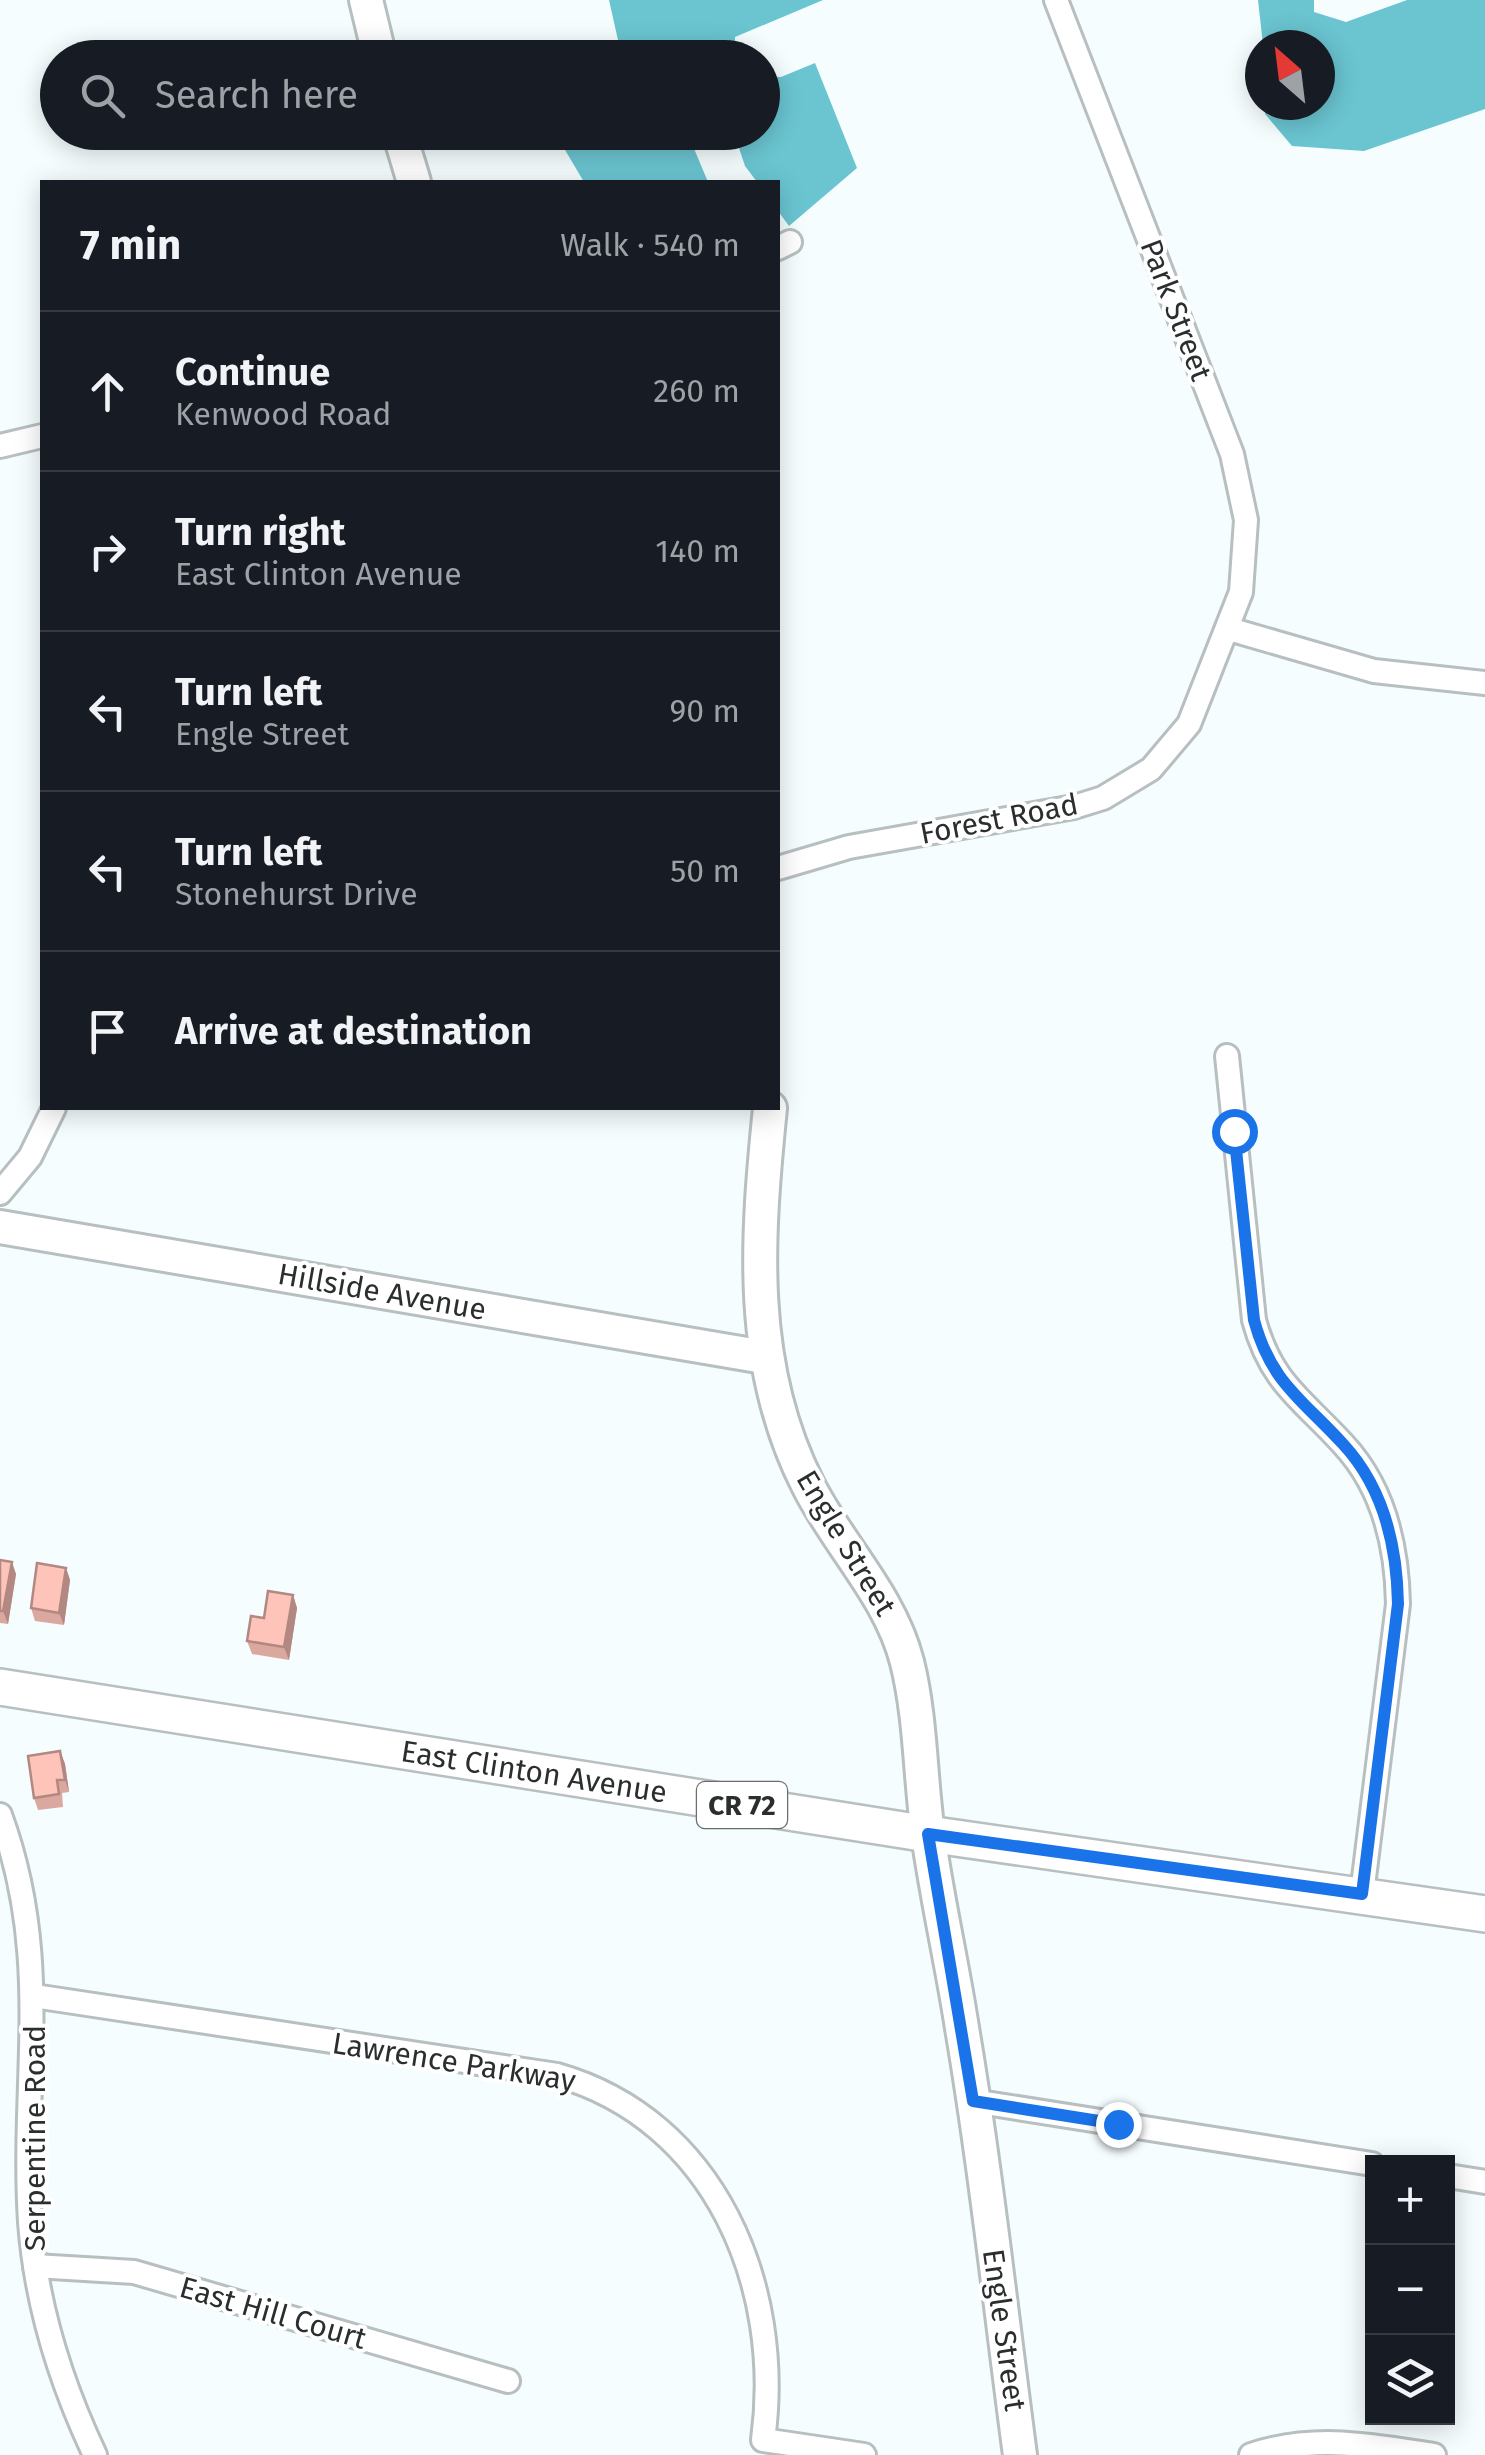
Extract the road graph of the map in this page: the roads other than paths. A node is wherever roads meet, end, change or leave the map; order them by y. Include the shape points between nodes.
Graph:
1 (366, 0) edge
2 (1056, 0) edge
3 (376, 40) edge
4 (404, 150) edge
5 (413, 180) edge
6 (40, 436) edge
7 (0, 446) edge
8 (1229, 629) junction
9 (1485, 682) edge
10 (780, 867) edge
11 (1227, 1056) dead end
12 (53, 1110) edge
13 (770, 1110) edge
14 (0, 1192) edge
15 (0, 1228) edge
16 (764, 1356) junction
17 (0, 1687) edge
18 (0, 1815) edge
19 (928, 1834) junction
20 (1362, 1894) junction
21 (1485, 1914) edge
22 (34, 1996) junction
23 (973, 2101) junction
24 (1365, 2163) edge
25 (1455, 2177) edge
26 (1485, 2182) edge
27 (35, 2266) junction
28 (508, 2381) dead end
29 (1356, 2449) edge
30 (95, 2455) edge
31 (864, 2455) edge
32 (1020, 2455) edge
33 (1250, 2455) edge
34 (1434, 2455) edge

1 - 3 street
2 - 8 street, Park Street via 1242,487 1246,554
4 - 5 street
6 - 7 street
8 - 9 street via 1374,670
8 - 10 street, Forest Road via 1189,724 1131,784 1074,808 849,848
11 - 20 street via 1262,1349 1292,1396 1364,1472 1391,1533 1397,1568
12 - 14 street via 30,1157
13 - 16 street, Engle Street via 758,1264
15 - 16 street, Hillside Avenue
16 - 19 street, Engle Street via 806,1482 899,1634 918,1728
17 - 19 main road, East Clinton Avenue / CR 72
18 - 22 street, Serpentine Road via 19,1880
19 - 20 main road, East Clinton Avenue / CR 72
19 - 23 street, Engle Street
20 - 21 main road, East Clinton Avenue / CR 72
22 - 27 street, Serpentine Road
22 - 31 street, Lawrence Parkway via 557,2076 620,2098 670,2138 701,2176 740,2246 764,2329 763,2440
23 - 24 street
23 - 32 street, Engle Street
25 - 26 street
27 - 28 street, East Hill Court via 134,2272
27 - 30 street, Serpentine Road via 54,2356
29 - 33 street via 1322,2440
29 - 34 street

